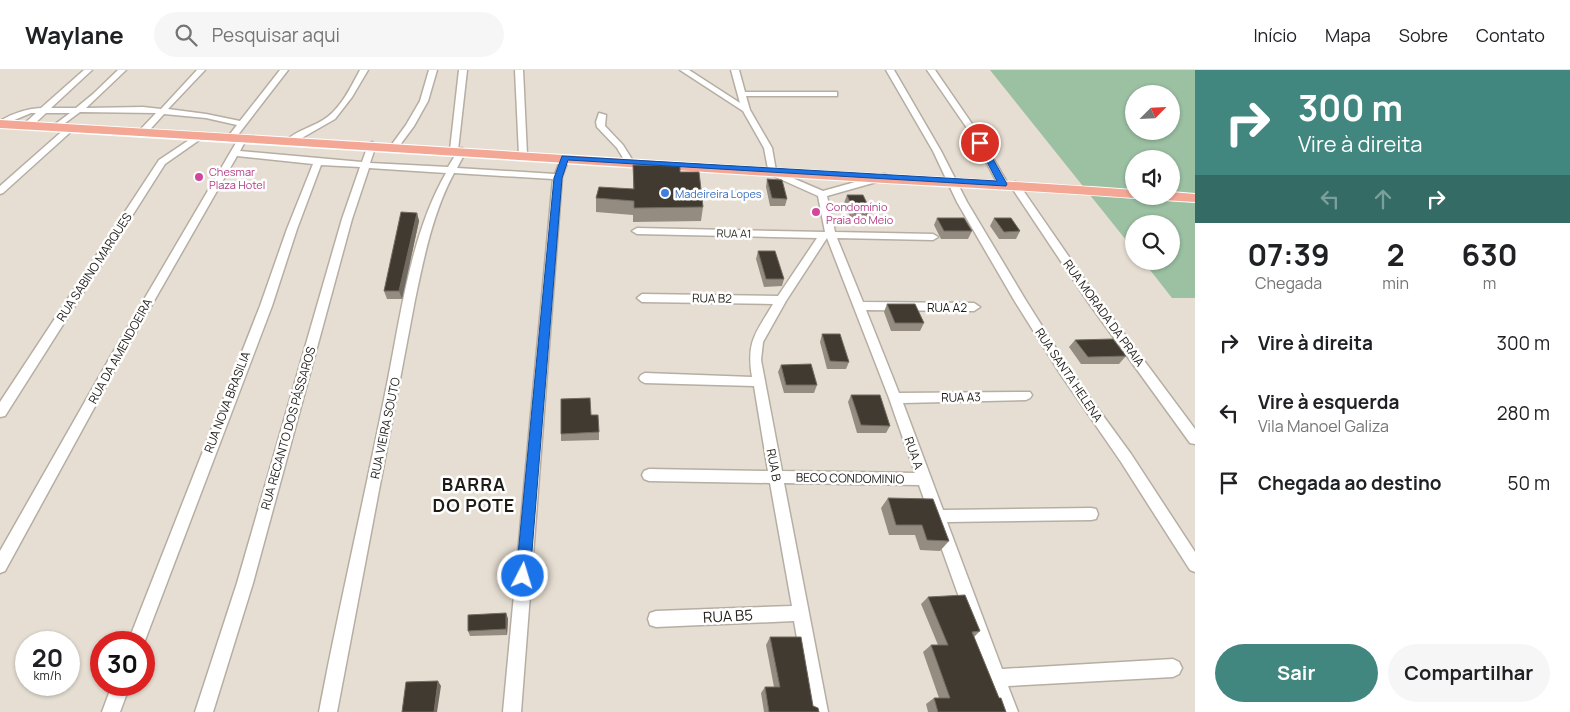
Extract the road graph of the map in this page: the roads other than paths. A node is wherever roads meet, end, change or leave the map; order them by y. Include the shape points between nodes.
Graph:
1 (88, 70) edge
2 (122, 70) edge
3 (201, 70) edge
4 (284, 70) edge
5 (364, 70) edge
6 (433, 70) edge
7 (463, 70) edge
8 (519, 70) edge
9 (684, 70) edge
10 (735, 70) edge
11 (890, 70) edge
12 (931, 70) edge
13 (742, 94) junction
14 (834, 94) dead end
15 (46, 110) junction
16 (77, 110) junction
17 (746, 110) junction
18 (161, 112) junction
19 (602, 115) dead end
20 (1, 124) edge
21 (241, 124) junction
22 (28, 125) junction
23 (57, 127) junction
24 (71, 128) junction
25 (142, 133) junction
26 (201, 136) junction
27 (237, 138) junction
28 (290, 141) junction
29 (372, 145) junction
30 (394, 147) junction
31 (458, 150) junction
32 (234, 153) junction
33 (523, 155) junction
34 (565, 158) junction
35 (629, 161) junction
36 (318, 162) junction
37 (364, 164) junction
38 (449, 171) junction
39 (772, 172) junction
40 (884, 177) junction
41 (558, 178) junction
42 (951, 181) junction
43 (1009, 184) junction
44 (0, 191) edge
45 (1125, 193) edge
46 (822, 194) junction
47 (1180, 197) edge
48 (1195, 198) edge
49 (637, 231) dead end
50 (828, 236) junction
51 (933, 237) dead end
52 (642, 298) dead end
53 (781, 300) junction
54 (860, 306) junction
55 (974, 307) dead end
56 (645, 378) dead end
57 (758, 382) junction
58 (1026, 395) dead end
59 (895, 398) junction
60 (0, 412) edge
61 (1195, 439) edge
62 (649, 475) dead end
63 (776, 476) junction
64 (923, 479) junction
65 (1091, 514) dead end
66 (938, 516) junction
67 (1195, 565) edge
68 (0, 566) edge
69 (801, 613) junction
70 (656, 619) dead end
71 (140, 631) edge
72 (1173, 668) dead end
73 (998, 678) junction
74 (117, 696) edge
75 (111, 712) edge
76 (204, 712) edge
77 (328, 712) edge
78 (512, 712) edge
79 (819, 712) edge
80 (1009, 712) edge

1 - 15 street
2 - 16 street
3 - 18 street
4 - 21 street, RUA DA AMENDOEIRA
5 - 28 street via 330,120
6 - 30 street via 424,101
7 - 31 street, RUA VIEIRA SOUTO
8 - 33 street
9 - 17 street
10 - 13 street
11 - 42 street, RUA SANTA HELENA via 937,150
12 - 43 street, RUA MORADA DA PRAIA
13 - 14 street
13 - 17 street
15 - 16 street
15 - 20 street via 24,112
15 - 22 street
16 - 18 street
16 - 23 street
17 - 39 street via 768,148
18 - 21 street via 206,116
18 - 25 street
19 - 35 street via 601,127
20 - 22 main road
21 - 27 street, RUA DA AMENDOEIRA
22 - 23 main road
23 - 24 main road
24 - 25 main road
24 - 44 street
25 - 26 main road
26 - 27 main road
26 - 60 street, RUA SABINO MARQUES via 159,164 139,200
27 - 28 main road
27 - 32 street, RUA DA AMENDOEIRA
28 - 29 main road
29 - 30 main road
29 - 37 street, RUA RECANTO DOS PÁSSAROS
30 - 31 main road
31 - 33 main road
31 - 38 street, RUA VIEIRA SOUTO
32 - 36 street
32 - 68 street, RUA DA AMENDOEIRA
33 - 34 main road
34 - 35 main road
34 - 41 street
35 - 39 main road
36 - 37 street
36 - 71 street, RUA NOVA BRASILIA
37 - 38 street
37 - 76 street, RUA RECANTO DOS PÁSSAROS via 245,583
38 - 41 street
38 - 77 street, RUA VIEIRA SOUTO via 440,190 419,262
39 - 40 main road
39 - 46 street
40 - 42 main road
40 - 46 street
41 - 78 street
42 - 43 main road
42 - 67 street, RUA SANTA HELENA via 1038,329
43 - 45 main road
43 - 61 street, RUA MORADA DA PRAIA
46 - 50 street, RUA A
47 - 48 main road
49 - 50 street, RUA A1
50 - 51 street, RUA A1
50 - 53 street, RUA B
50 - 54 street, RUA A
52 - 53 street, RUA B2
53 - 57 street, RUA B via 757,342
54 - 55 street, RUA A2
54 - 59 street, RUA A
56 - 57 street
57 - 63 street, RUA B
58 - 59 street, RUA A3
59 - 64 street, RUA A
62 - 63 street, BECO CONDOMINIO
63 - 64 street, BECO CONDOMINIO
63 - 69 street, RUA B
64 - 66 street, RUA A
65 - 66 street
66 - 73 street, RUA A
69 - 70 street, RUA B5
69 - 79 street, RUA B
72 - 73 street
73 - 80 street, RUA A
74 - 75 street

